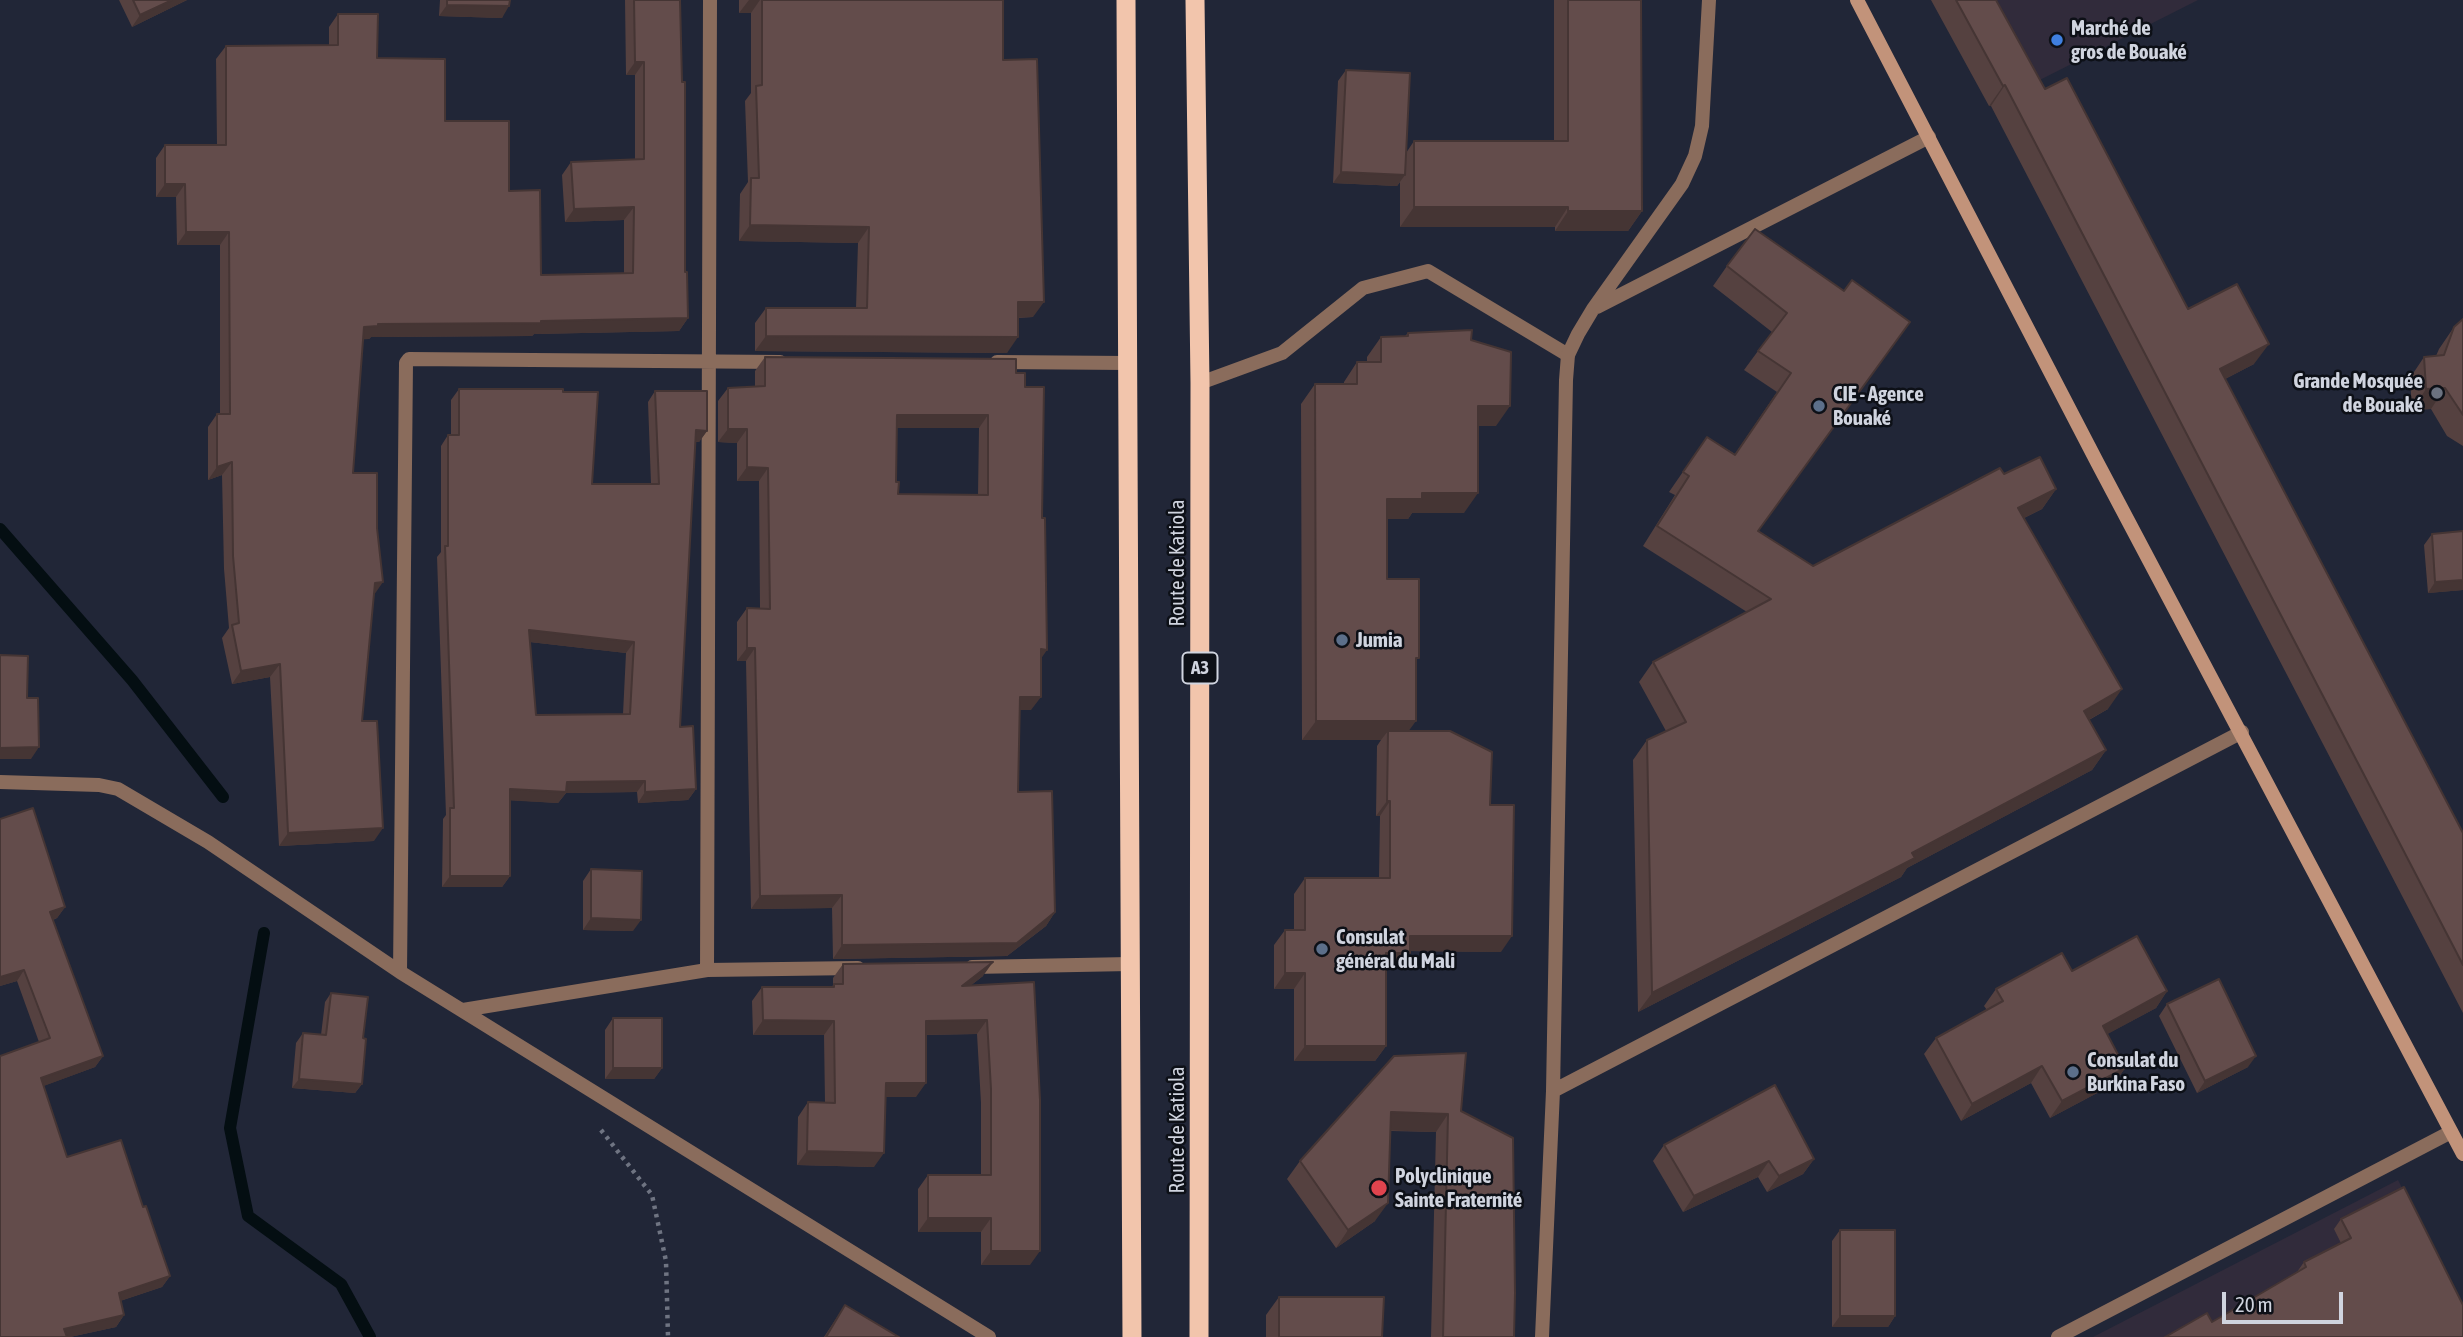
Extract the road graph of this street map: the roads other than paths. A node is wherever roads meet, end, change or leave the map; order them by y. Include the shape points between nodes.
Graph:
1 (710, 0) edge
2 (1126, 0) edge
3 (1195, 0) edge
4 (1709, 0) edge
5 (1857, 0) edge
6 (1929, 137) junction
7 (1593, 309) junction
8 (1569, 355) junction
9 (709, 362) junction
10 (793, 362) edge
11 (988, 362) edge
12 (1127, 363) junction
13 (1200, 383) junction
14 (2242, 732) junction
15 (0, 782) edge
16 (1130, 964) junction
17 (953, 967) edge
18 (871, 968) edge
19 (707, 970) junction
20 (400, 972) junction
21 (463, 1010) junction
22 (1553, 1091) junction
23 (2451, 1132) junction
24 (2463, 1154) edge
25 (989, 1337) edge
26 (1132, 1337) edge
27 (1199, 1337) edge
28 (1542, 1337) edge
29 (2057, 1337) edge

1 - 9 street
2 - 12 highway, Route de Katiola
3 - 13 highway, Route de Katiola / A3
4 - 7 street via 1702,126 1695,156 1682,184
5 - 6 main road
6 - 7 street
6 - 14 main road
7 - 8 street
8 - 13 street via 1429,271 1363,288 1282,353
8 - 22 street
9 - 10 street
9 - 19 street
9 - 20 street via 409,359 405,363
11 - 12 street
12 - 16 highway, Route de Katiola
13 - 27 highway, Route de Katiola / A3
14 - 22 street
14 - 23 main road
15 - 20 street via 118,789 208,842
16 - 17 street
16 - 26 highway, Route de Katiola
18 - 19 street
19 - 21 street
20 - 21 street
21 - 25 street
22 - 28 street
23 - 24 main road
23 - 29 street

